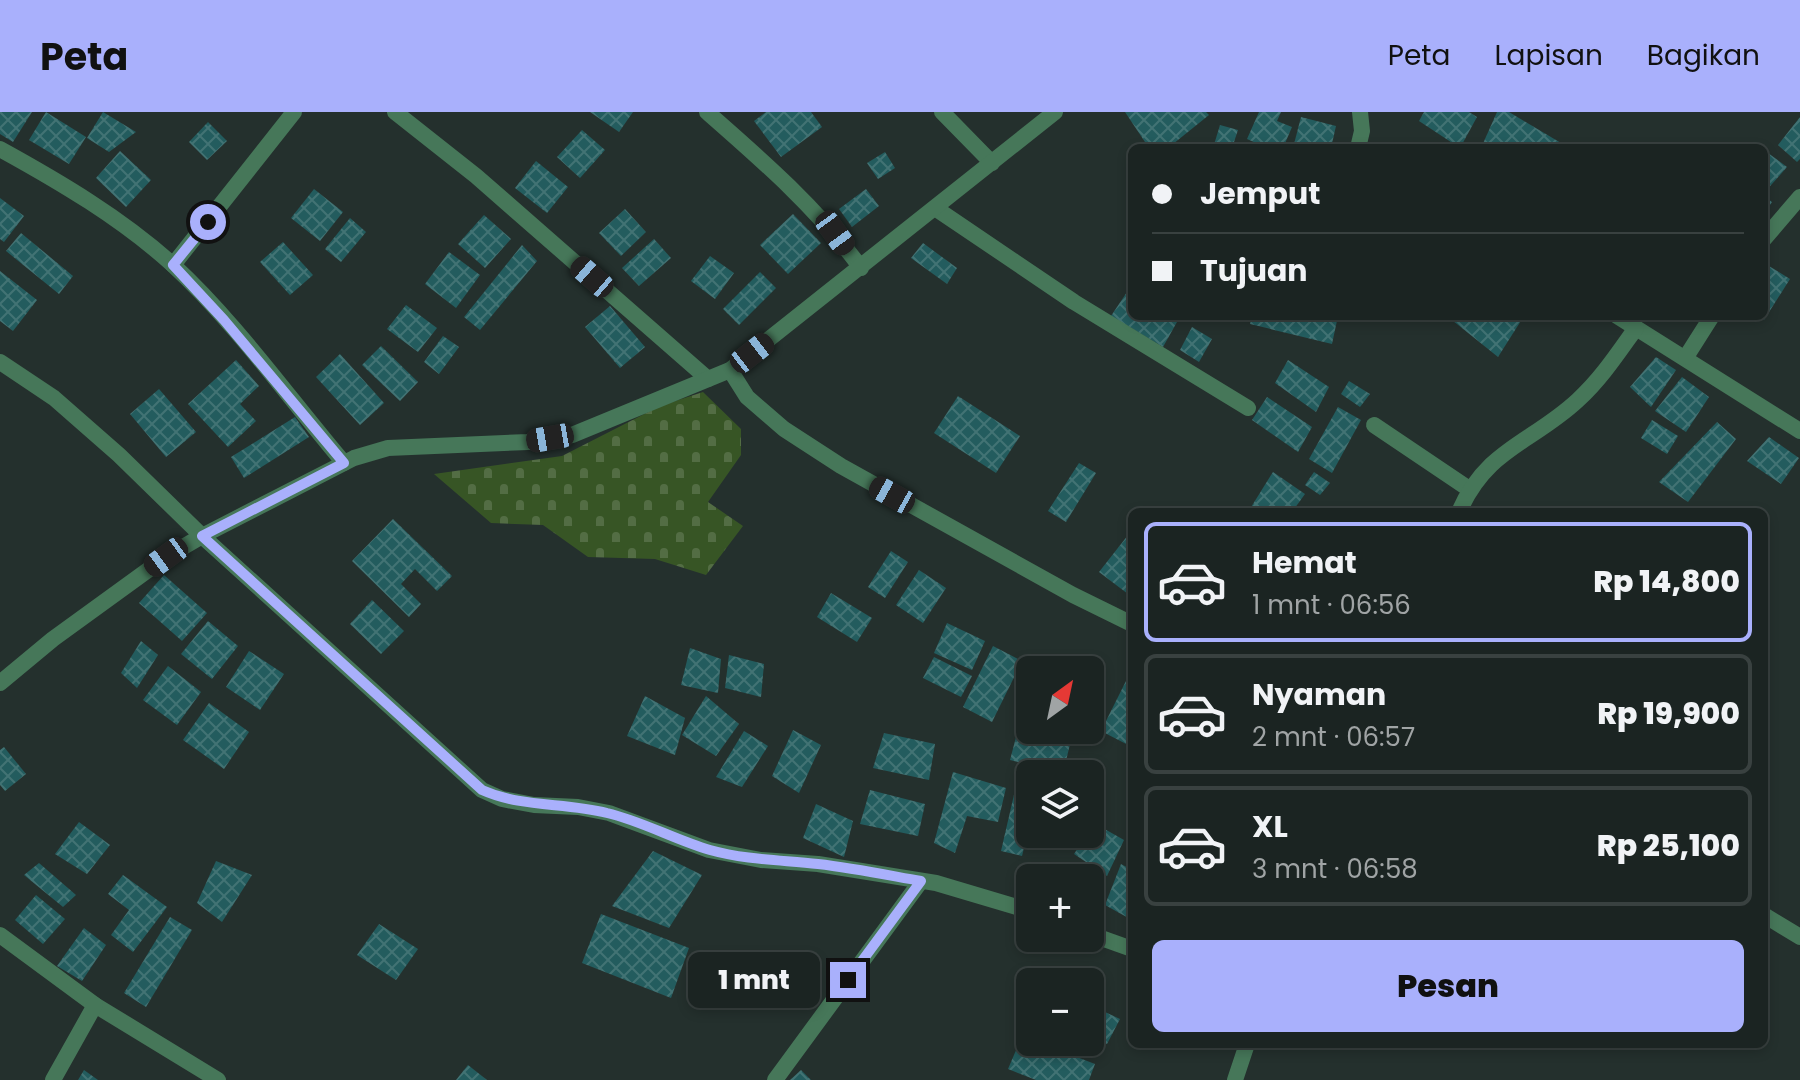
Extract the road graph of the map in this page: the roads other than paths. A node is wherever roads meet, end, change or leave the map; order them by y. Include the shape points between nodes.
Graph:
1 (294, 112) edge
2 (395, 112) edge
3 (707, 112) edge
4 (942, 112) edge
5 (1055, 112) edge
6 (1360, 112) edge
7 (1359, 144) edge
8 (0, 149) edge
9 (992, 163) junction
10 (1800, 197) edge
11 (935, 208) junction
12 (1768, 234) edge
13 (173, 265) junction
14 (861, 268) junction
15 (1623, 320) edge
16 (1709, 320) edge
17 (1636, 328) junction
18 (1686, 357) junction
19 (0, 362) edge
20 (730, 370) junction
21 (708, 379) junction
22 (1248, 408) dead end
23 (1374, 425) dead end
24 (1800, 431) edge
25 (344, 463) junction
26 (1469, 489) junction
27 (1461, 508) edge
28 (202, 536) junction
29 (1128, 622) edge
30 (0, 683) edge
31 (921, 881) junction
32 (1016, 907) edge
33 (1768, 917) edge
34 (0, 935) edge
35 (1800, 937) edge
36 (1104, 939) edge
37 (1128, 948) edge
38 (95, 1005) junction
39 (1246, 1048) edge
40 (53, 1080) edge
41 (218, 1080) edge
42 (775, 1080) edge
43 (1235, 1080) edge

1 - 13 street
2 - 21 street
3 - 14 street via 806,200
4 - 9 street
5 - 9 street
6 - 7 street
8 - 13 street via 123,225
9 - 11 street
10 - 12 street
11 - 14 street
11 - 22 street via 1074,302
13 - 25 street
14 - 20 street
15 - 17 street
16 - 18 street
17 - 18 street
17 - 26 street via 1578,400 1486,467
18 - 24 street
19 - 28 street via 54,398
20 - 21 street
20 - 29 street via 747,397 784,429 841,466
21 - 25 street via 572,435 388,448
23 - 26 street
25 - 28 street
26 - 27 street
28 - 30 street via 53,639
28 - 31 street via 482,790 534,805 609,813 709,850
31 - 32 street
31 - 42 street
33 - 35 street
34 - 38 street
36 - 37 street
38 - 40 street
38 - 41 street
39 - 43 street

